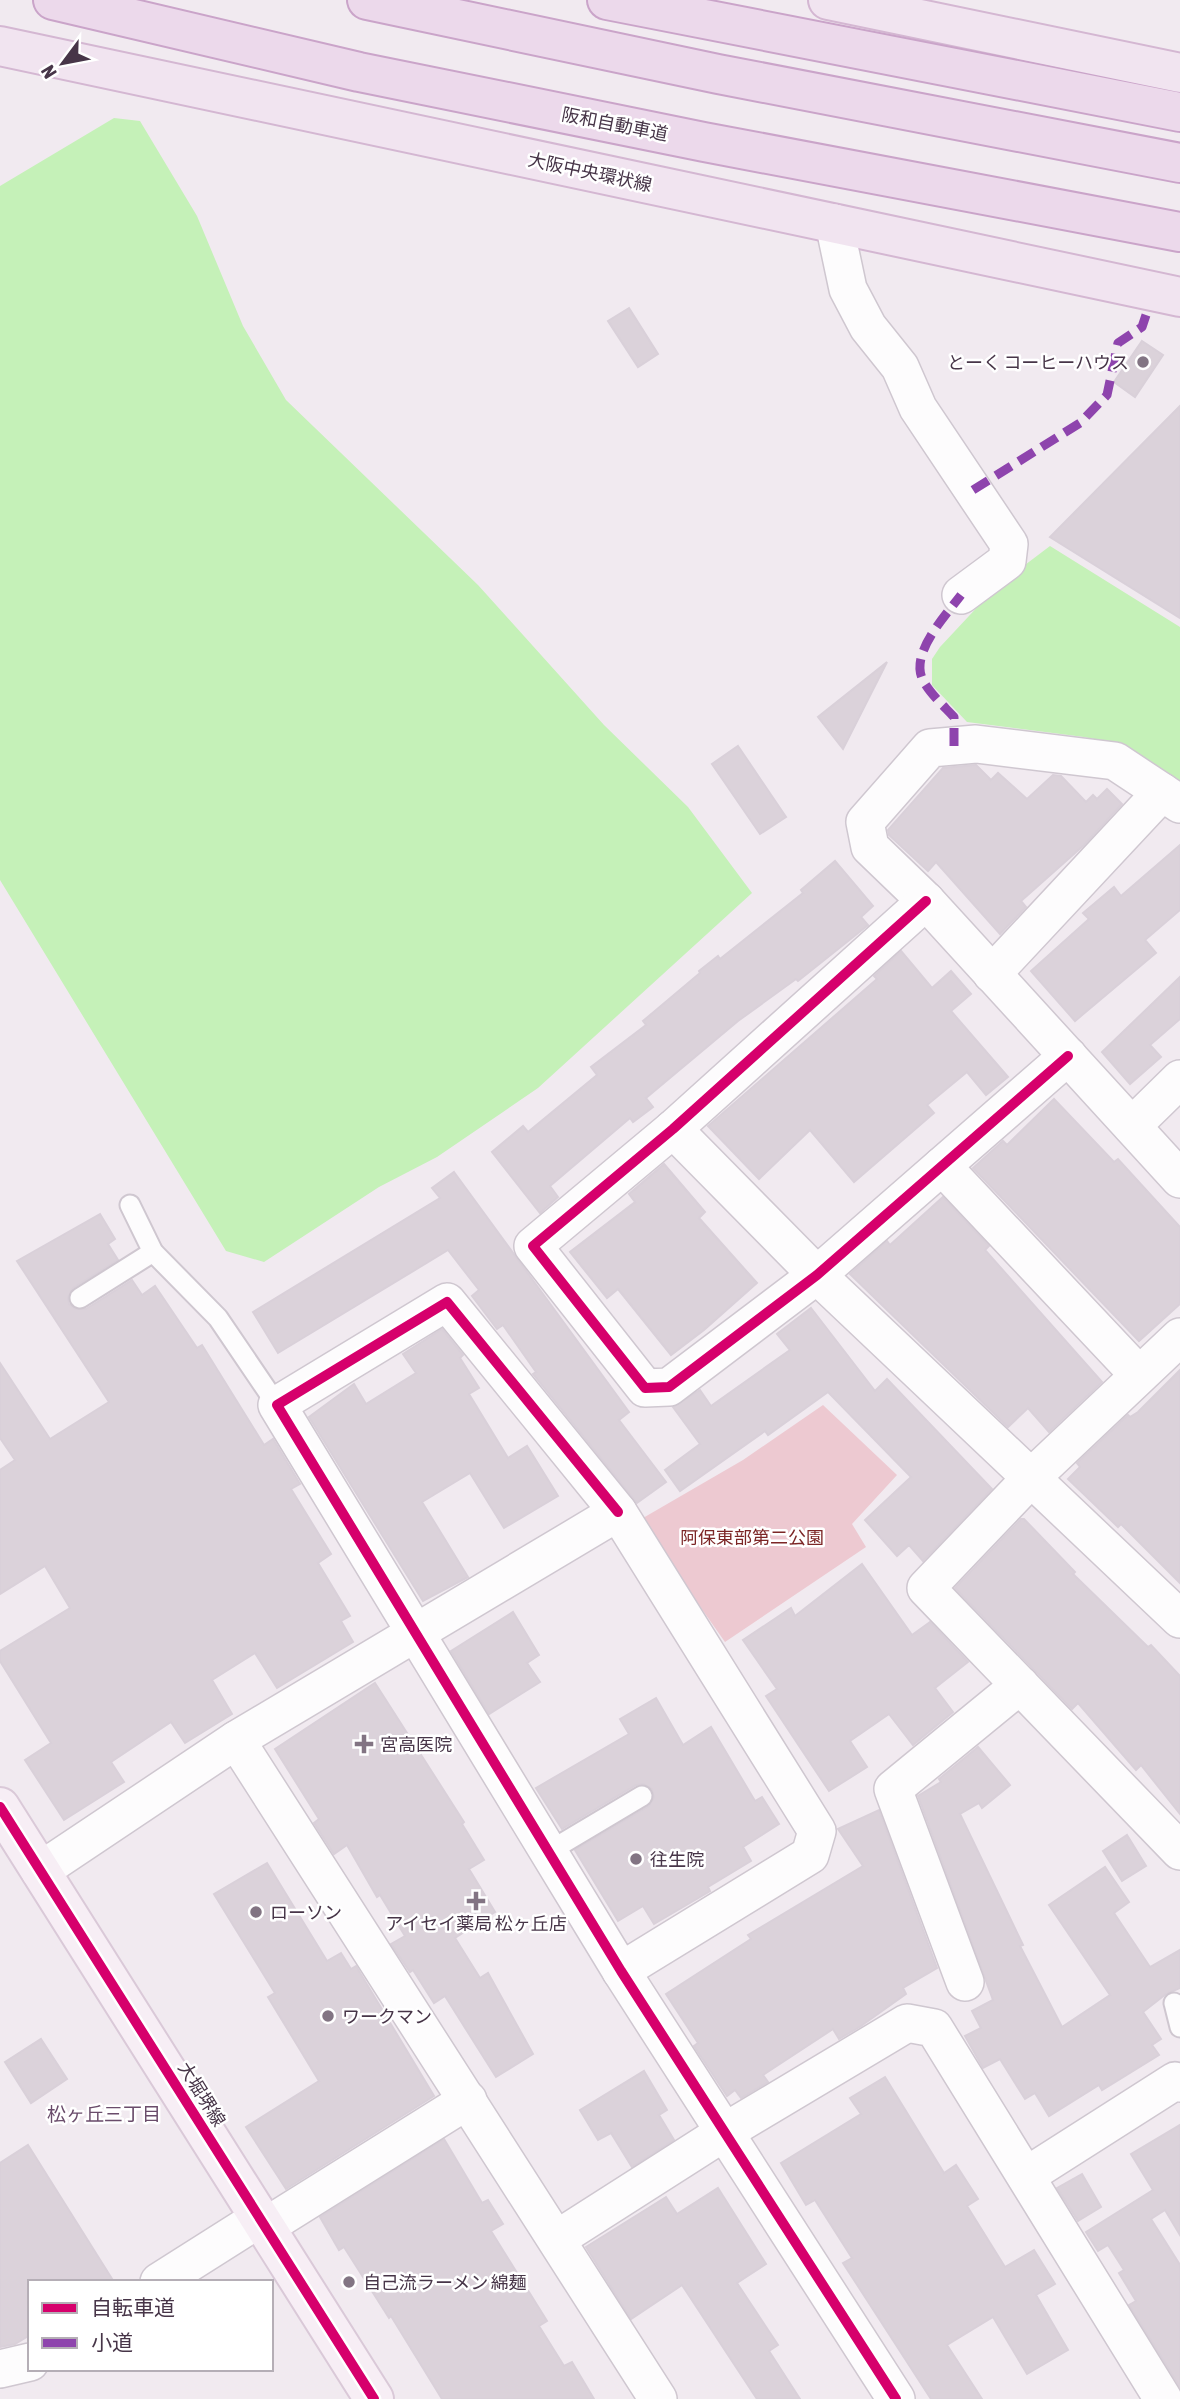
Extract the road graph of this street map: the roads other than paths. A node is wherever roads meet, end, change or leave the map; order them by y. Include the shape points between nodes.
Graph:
1 (53, 0) edge
2 (367, 0) edge
3 (607, 0) edge
4 (828, 0) edge
5 (0, 46) edge
6 (1180, 73) edge
7 (1180, 112) edge
8 (1180, 163) edge
9 (834, 223) junction
10 (1180, 232) edge
11 (1180, 297) edge
12 (961, 596) dead end
13 (1171, 798) edge
14 (926, 901) junction
15 (992, 974) junction
16 (1068, 1056) junction
17 (1180, 1079) edge
18 (1132, 1126) junction
19 (673, 1129) junction
20 (942, 1166) junction
21 (1180, 1179) edge
22 (130, 1205) dead end
23 (153, 1252) junction
24 (817, 1275) junction
25 (80, 1298) dead end
26 (1180, 1337) edge
27 (1139, 1376) junction
28 (276, 1405) junction
29 (1033, 1476) junction
30 (618, 1512) junction
31 (1179, 1615) edge
32 (415, 1635) junction
33 (1020, 1685) junction
34 (236, 1740) junction
35 (642, 1796) dead end
36 (0, 1807) edge
37 (1180, 1851) edge
38 (548, 1852) junction
39 (40, 1871) junction
40 (621, 1971) junction
41 (965, 1982) dead end
42 (1174, 2003) dead end
43 (1180, 2027) edge
44 (1180, 2083) edge
45 (468, 2100) junction
46 (723, 2133) junction
47 (1026, 2176) junction
48 (263, 2223) junction
49 (557, 2239) junction
50 (163, 2280) edge
51 (28, 2362) edge
52 (0, 2369) edge
53 (374, 2399) edge
54 (658, 2399) edge
55 (896, 2399) edge
56 (1163, 2399) edge

1 - 10 highway, 阪和自動車道 via 359,72
2 - 8 highway via 718,74
3 - 7 highway
4 - 6 main road
5 - 9 main road, 大阪中央環状線
9 - 11 main road, 大阪中央環状線
9 - 12 street via 848,289 868,327 900,367 918,408 1009,544 1007,561
13 - 14 street via 1115,761 976,744 930,748 865,822 870,847
13 - 15 street
14 - 15 street
14 - 19 street
15 - 16 street
16 - 18 street
16 - 20 street
17 - 18 street
18 - 21 street
19 - 24 street
19 - 24 street via 533,1246 645,1388 669,1387
20 - 24 street
20 - 27 street
22 - 23 lane
23 - 25 lane
23 - 28 lane via 218,1318
24 - 29 street
26 - 27 street
27 - 29 street
28 - 30 street via 447,1302
28 - 32 street
29 - 31 street
29 - 33 street via 926,1588
30 - 32 street
30 - 40 street via 817,1831 810,1854
32 - 34 street
32 - 38 street
33 - 37 street
33 - 41 street via 893,1789
34 - 39 street
34 - 45 street
35 - 38 lane
36 - 39 main road, 大堀堺線
38 - 40 street
39 - 48 main road, 大堀堺線
40 - 46 street
42 - 43 lane
44 - 47 street via 1175,2081
45 - 48 street
45 - 49 street
46 - 47 street via 907,2023 934,2028
46 - 49 street
46 - 55 street
47 - 56 street
48 - 50 street
48 - 53 main road, 大堀堺線
49 - 54 street
51 - 52 street

